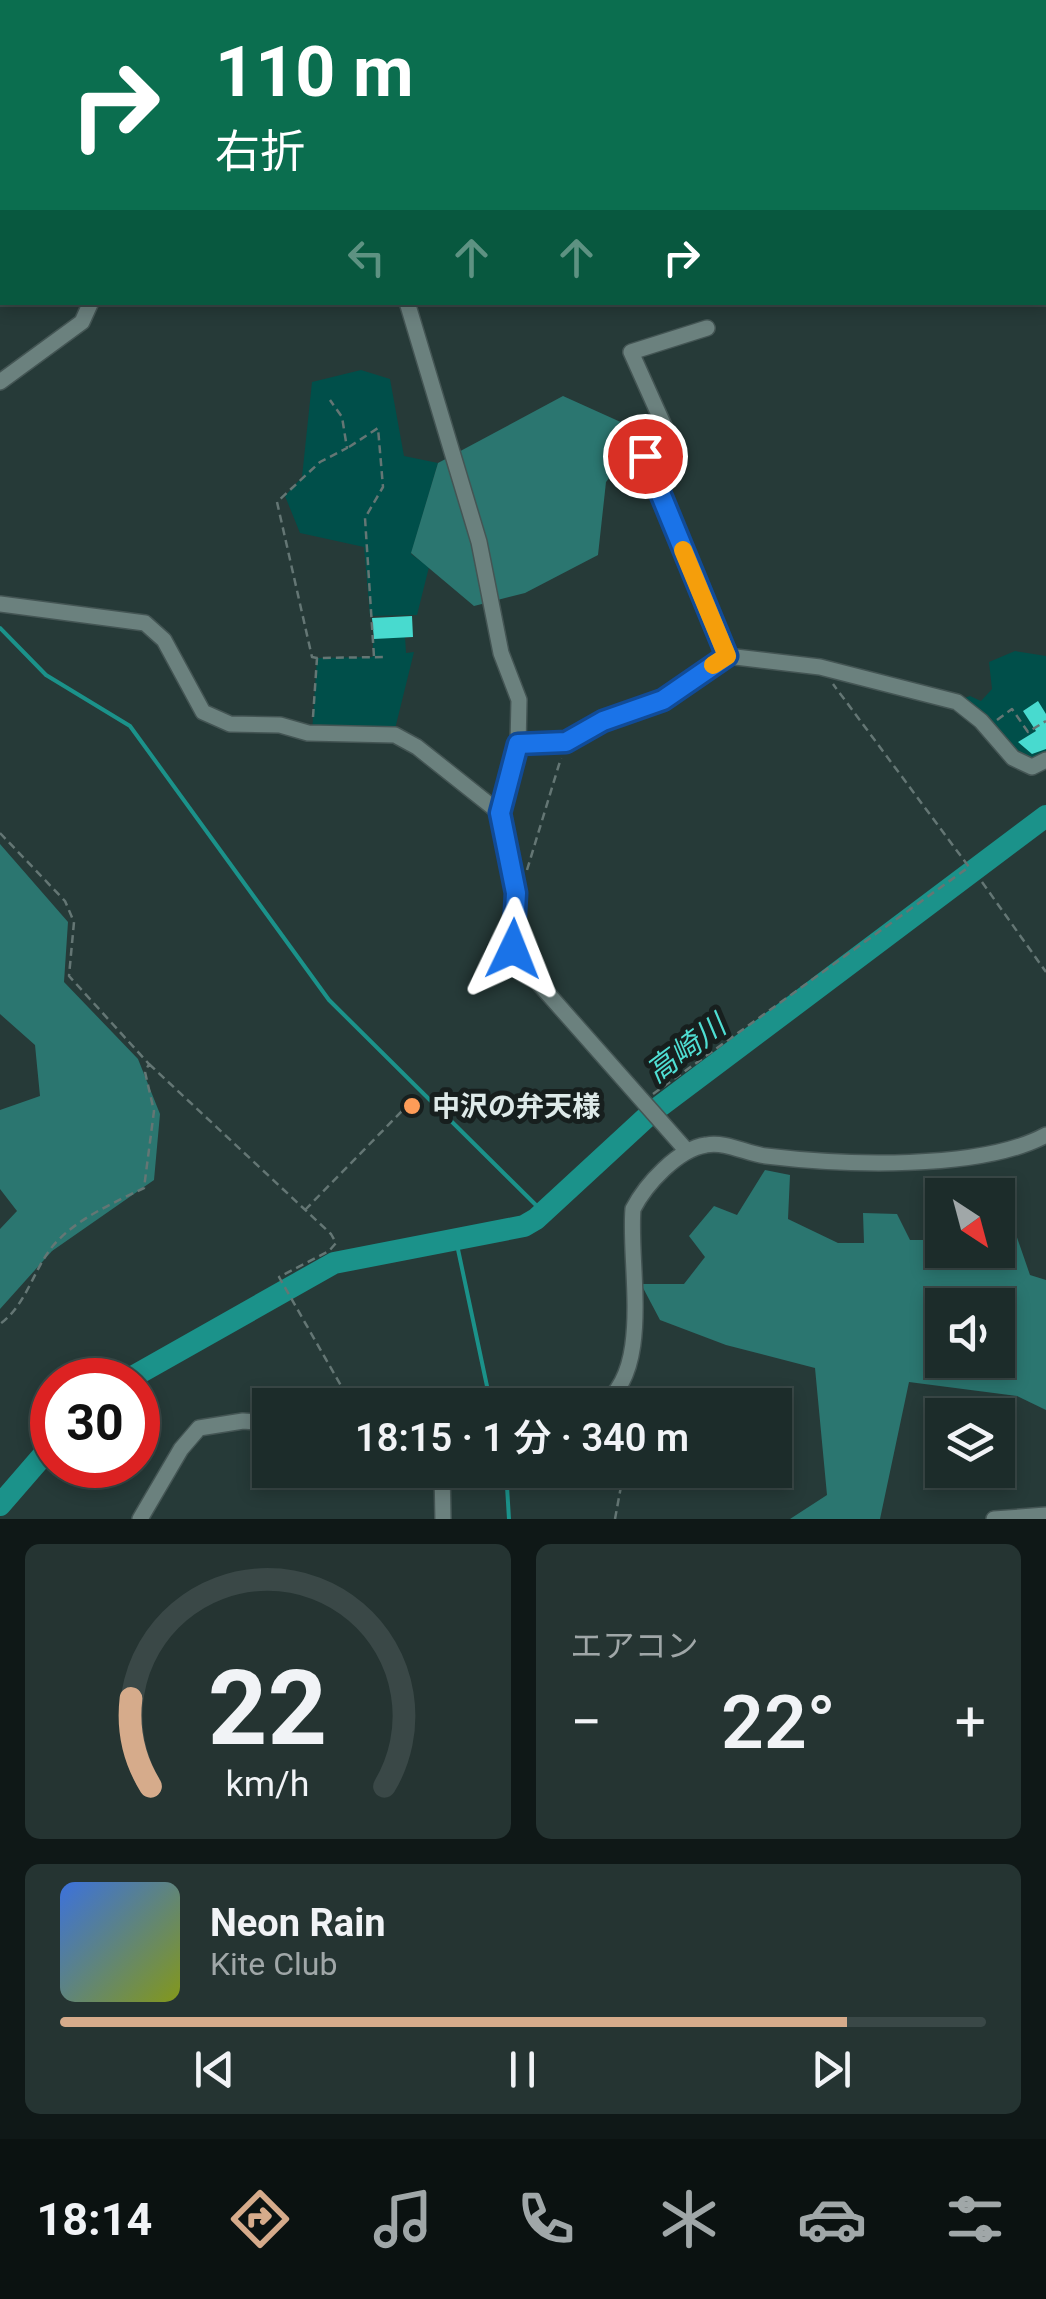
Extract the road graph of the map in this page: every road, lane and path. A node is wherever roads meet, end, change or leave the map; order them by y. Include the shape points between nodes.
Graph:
1 (90, 305) edge
2 (408, 305) edge
3 (707, 328) dead end
4 (0, 382) edge
5 (330, 400) dead end
6 (348, 448) junction
7 (0, 604) edge
8 (727, 656) junction
9 (374, 657) junction
10 (386, 657) dead end
11 (317, 658) junction
12 (820, 667) junction
13 (1046, 721) edge
14 (312, 733) junction
15 (993, 735) junction
16 (566, 742) junction
17 (518, 744) junction
18 (1046, 760) edge
19 (500, 813) junction
20 (0, 834) edge
21 (982, 882) dead end
22 (516, 893) junction
23 (1046, 972) edge
24 (149, 1064) junction
25 (643, 1101) junction
26 (402, 1111) dead end
27 (1046, 1135) edge
28 (687, 1151) junction
29 (306, 1210) junction
30 (0, 1324) edge
31 (342, 1388) edge
32 (619, 1388) edge
33 (252, 1422) edge
34 (442, 1488) edge
35 (621, 1488) edge
36 (1046, 1515) edge
37 (140, 1519) edge
38 (443, 1519) edge
39 (615, 1519) edge
40 (994, 1519) edge

1 - 4 street via 82,322
2 - 17 street via 480,542 502,652 519,700
3 - 8 street via 631,352 669,437 645,456
5 - 6 path via 342,416
6 - 9 path via 378,428 382,487 364,532
6 - 11 path via 320,462 277,502
7 - 14 street via 145,623 164,640 211,718
8 - 12 street
8 - 16 street via 663,700
9 - 10 path
9 - 11 path
11 - 14 path
12 - 15 street via 957,702
12 - 25 path via 969,868
13 - 15 path via 1028,732 1012,709 997,720 1002,726
14 - 19 street via 395,735
15 - 18 street via 1032,767
16 - 17 street
16 - 22 path
17 - 19 street
19 - 22 street
20 - 24 path via 65,901 74,922 69,976
21 - 23 path
22 - 25 street via 513,949 519,961
24 - 29 path
24 - 30 path via 154,1111 144,1188 53,1246
25 - 28 street
26 - 29 path
27 - 28 street via 955,1159 764,1156 714,1144
28 - 32 street via 633,1209 632,1358
29 - 31 path via 336,1243 279,1277
33 - 37 street via 199,1428
34 - 38 street
35 - 39 path
36 - 40 street

